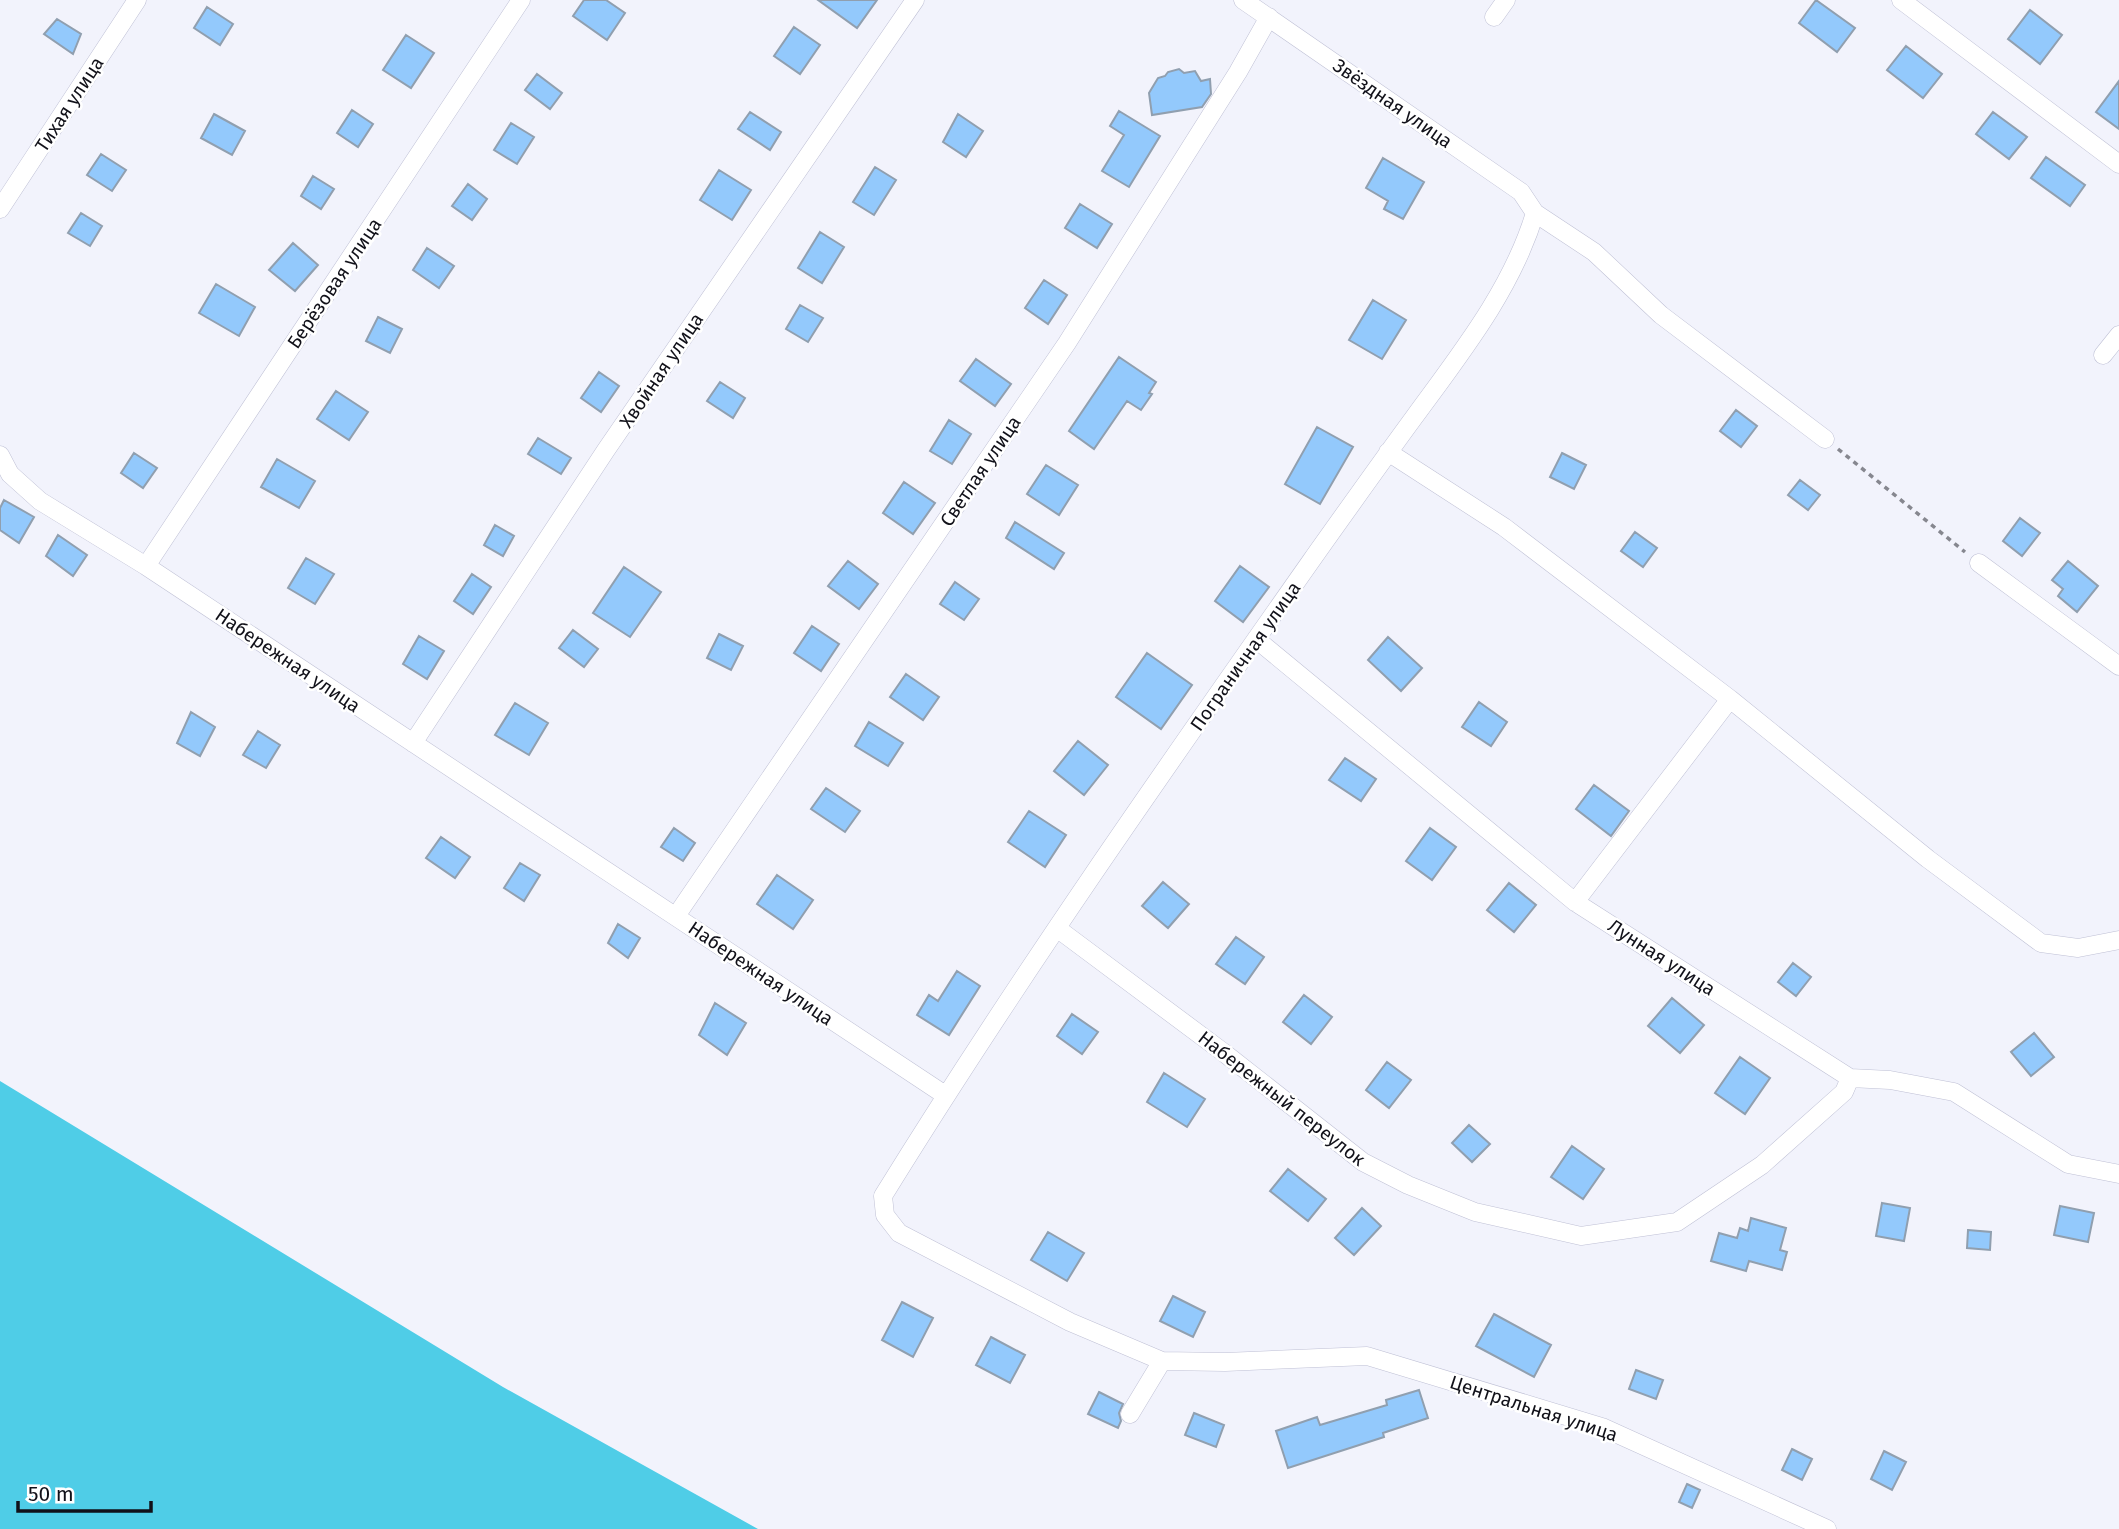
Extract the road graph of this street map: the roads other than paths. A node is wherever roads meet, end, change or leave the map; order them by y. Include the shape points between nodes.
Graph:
1 (137, 0) edge
2 (521, 0) edge
3 (915, 0) edge
4 (1243, 0) edge
5 (1506, 0) edge
6 (1901, 0) edge
7 (1269, 17) junction
8 (1494, 17) dead end
9 (2119, 164) edge
10 (0, 209) edge
11 (1535, 213) junction
12 (2119, 335) edge
13 (2103, 355) dead end
14 (1825, 439) road end
15 (1388, 452) junction
16 (0, 455) edge
17 (1979, 563) road end
18 (146, 566) junction
19 (1256, 639) junction
20 (2119, 666) edge
21 (1730, 699) junction
22 (412, 743) junction
23 (1575, 902) junction
24 (676, 916) junction
25 (1058, 929) junction
26 (2119, 940) edge
27 (1850, 1078) junction
28 (945, 1095) junction
29 (2119, 1174) edge
30 (1162, 1361) junction
31 (1130, 1414) dead end
32 (1827, 1529) edge

1 - 10 street, Тихая улица
2 - 18 street, Берёзовая улица
3 - 22 street, Хвойная улица via 606,450
4 - 7 street, Звёздная улица
5 - 8 street
6 - 9 street
7 - 11 street, Звёздная улица via 1521,191
7 - 24 street, Светлая улица via 1067,343
11 - 14 street, Звёздная улица via 1594,252 1661,315
11 - 15 street, Пограничная улица via 1529,235 1482,324
12 - 13 street
15 - 19 street, Пограничная улица
15 - 21 street via 1504,527
16 - 18 street via 10,474 40,501
17 - 20 street
18 - 22 street, Набережная улица
19 - 23 street, Лунная улица
19 - 25 street, Пограничная улица
21 - 23 street
21 - 26 street via 1927,859 2041,943 2077,948
22 - 24 street, Набережная улица
23 - 27 street, Лунная улица
24 - 28 street, Набережная улица
25 - 27 street, Набережный переулок via 1363,1162 1475,1212 1581,1236 1677,1222 1762,1165 1844,1092
25 - 28 street, Пограничная улица via 1021,977
27 - 29 street, Лунная улица via 1954,1092 2068,1164
28 - 30 street via 883,1196 885,1215 899,1233 1070,1322
30 - 31 street
30 - 32 street, Центральная улица via 1367,1356 1602,1427

